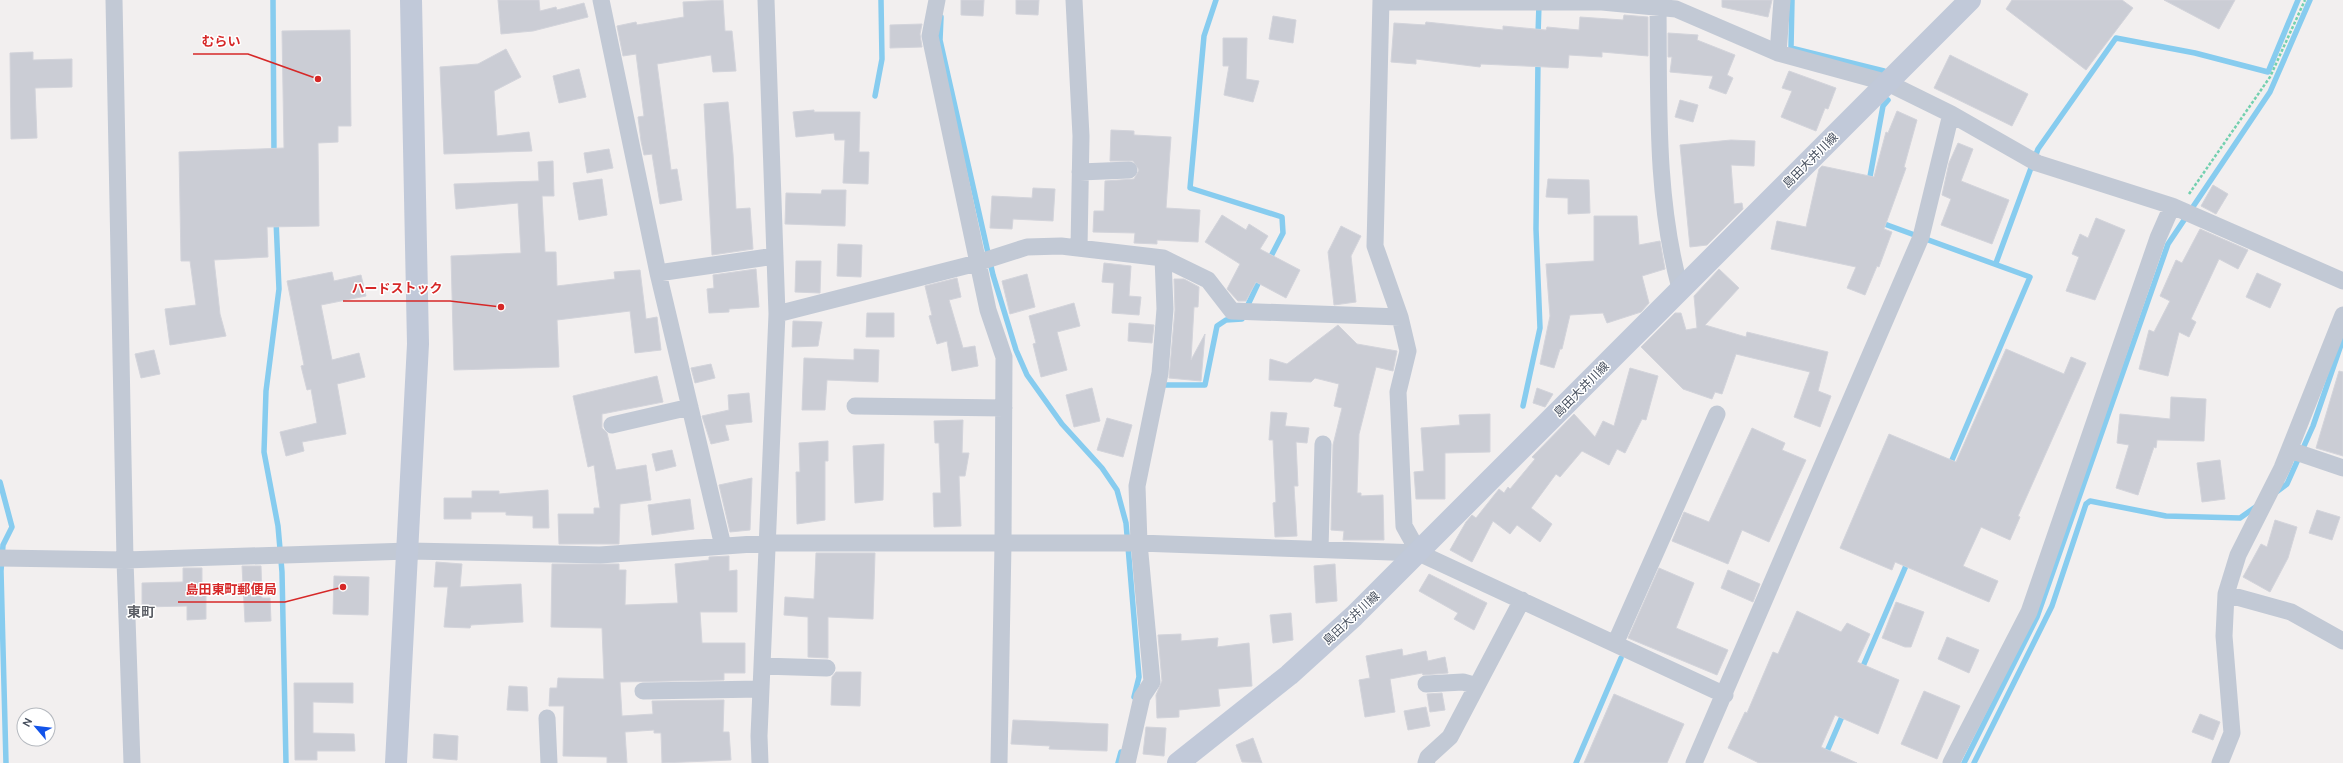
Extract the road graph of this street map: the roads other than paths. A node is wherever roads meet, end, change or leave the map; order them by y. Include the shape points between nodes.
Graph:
1 (114, 0) edge
2 (412, 0) edge
3 (601, 0) edge
4 (766, 0) edge
5 (937, 0) edge
6 (1074, 0) edge
7 (1782, 0) edge
8 (1970, 0) edge
9 (1381, 1) edge
10 (1602, 1) edge
11 (1677, 4) edge
12 (1658, 6) junction
13 (1778, 53) junction
14 (1888, 83) junction
15 (1951, 114) junction
16 (1130, 170) dead end
17 (1080, 172) junction
18 (2175, 208) junction
19 (1079, 248) junction
20 (775, 256) junction
21 (1164, 258) junction
22 (977, 263) junction
23 (658, 273) junction
24 (2343, 282) edge
25 (1680, 288) junction
26 (778, 314) junction
27 (2343, 315) edge
28 (1400, 317) junction
29 (856, 406) dead end
30 (690, 407) junction
31 (1004, 408) junction
32 (1717, 414) dead end
33 (612, 425) dead end
34 (1323, 444) dead end
35 (2290, 450) junction
36 (2343, 468) edge
37 (768, 543) junction
38 (1139, 543) junction
39 (1003, 544) junction
40 (723, 546) junction
41 (1320, 549) junction
42 (408, 551) junction
43 (1419, 553) junction
44 (0, 558) edge
45 (125, 560) junction
46 (2226, 594) junction
47 (1522, 600) junction
48 (2343, 641) edge
49 (1615, 644) junction
50 (762, 666) junction
51 (827, 668) dead end
52 (1426, 684) dead end
53 (1477, 686) junction
54 (761, 689) junction
55 (643, 691) dead end
56 (1725, 695) junction
57 (547, 718) dead end
58 (132, 763) edge
59 (396, 763) edge
60 (549, 763) edge
61 (760, 763) edge
62 (999, 763) edge
63 (1127, 763) edge
64 (1178, 763) edge
65 (1426, 763) edge
66 (1694, 763) edge
67 (1951, 763) edge
68 (2220, 763) edge

1 - 45 street
2 - 42 main road via 418,344
3 - 23 street
4 - 20 street
5 - 22 street via 930,36
6 - 17 street
7 - 13 street
8 - 14 main road, 島田大井川線
9 - 10 street
9 - 28 street via 1375,246
10 - 12 street
11 - 12 street
11 - 13 street
12 - 25 street via 1661,174 1673,260
13 - 14 street
14 - 15 street
14 - 25 main road, 島田大井川線
15 - 18 street via 2037,163
15 - 56 street via 1921,237
16 - 17 street
17 - 19 street
18 - 24 street
18 - 67 street via 2158,238 2029,612
19 - 21 street
19 - 22 street via 1027,248
20 - 23 street
20 - 26 street
21 - 28 street via 1208,280 1232,311
21 - 38 street via 1165,309 1160,373 1137,486
22 - 26 street
22 - 31 street via 988,310 1004,358
23 - 30 street
25 - 43 main road, 島田大井川線
26 - 37 street
27 - 35 street
28 - 43 street via 1408,351 1398,392 1404,526
29 - 31 street
30 - 33 street
30 - 40 street
31 - 39 street
32 - 49 street
34 - 41 street
35 - 36 street
35 - 46 street via 2238,555
37 - 39 street
37 - 40 street
37 - 50 street
38 - 39 street
38 - 41 street
38 - 63 street via 1152,682 1142,697
39 - 62 street
40 - 42 street via 600,555
41 - 43 street
42 - 45 street
42 - 59 main road
43 - 47 street
43 - 64 main road, 島田大井川線 via 1289,675
44 - 45 street
45 - 58 street
46 - 48 street via 2291,612
46 - 68 street via 2224,636 2232,733
47 - 49 street
47 - 53 street
49 - 56 street
50 - 51 street
50 - 54 street
52 - 53 street via 1464,682
53 - 65 street via 1450,737 1428,757
54 - 55 street
54 - 61 street
56 - 66 street
57 - 60 street

